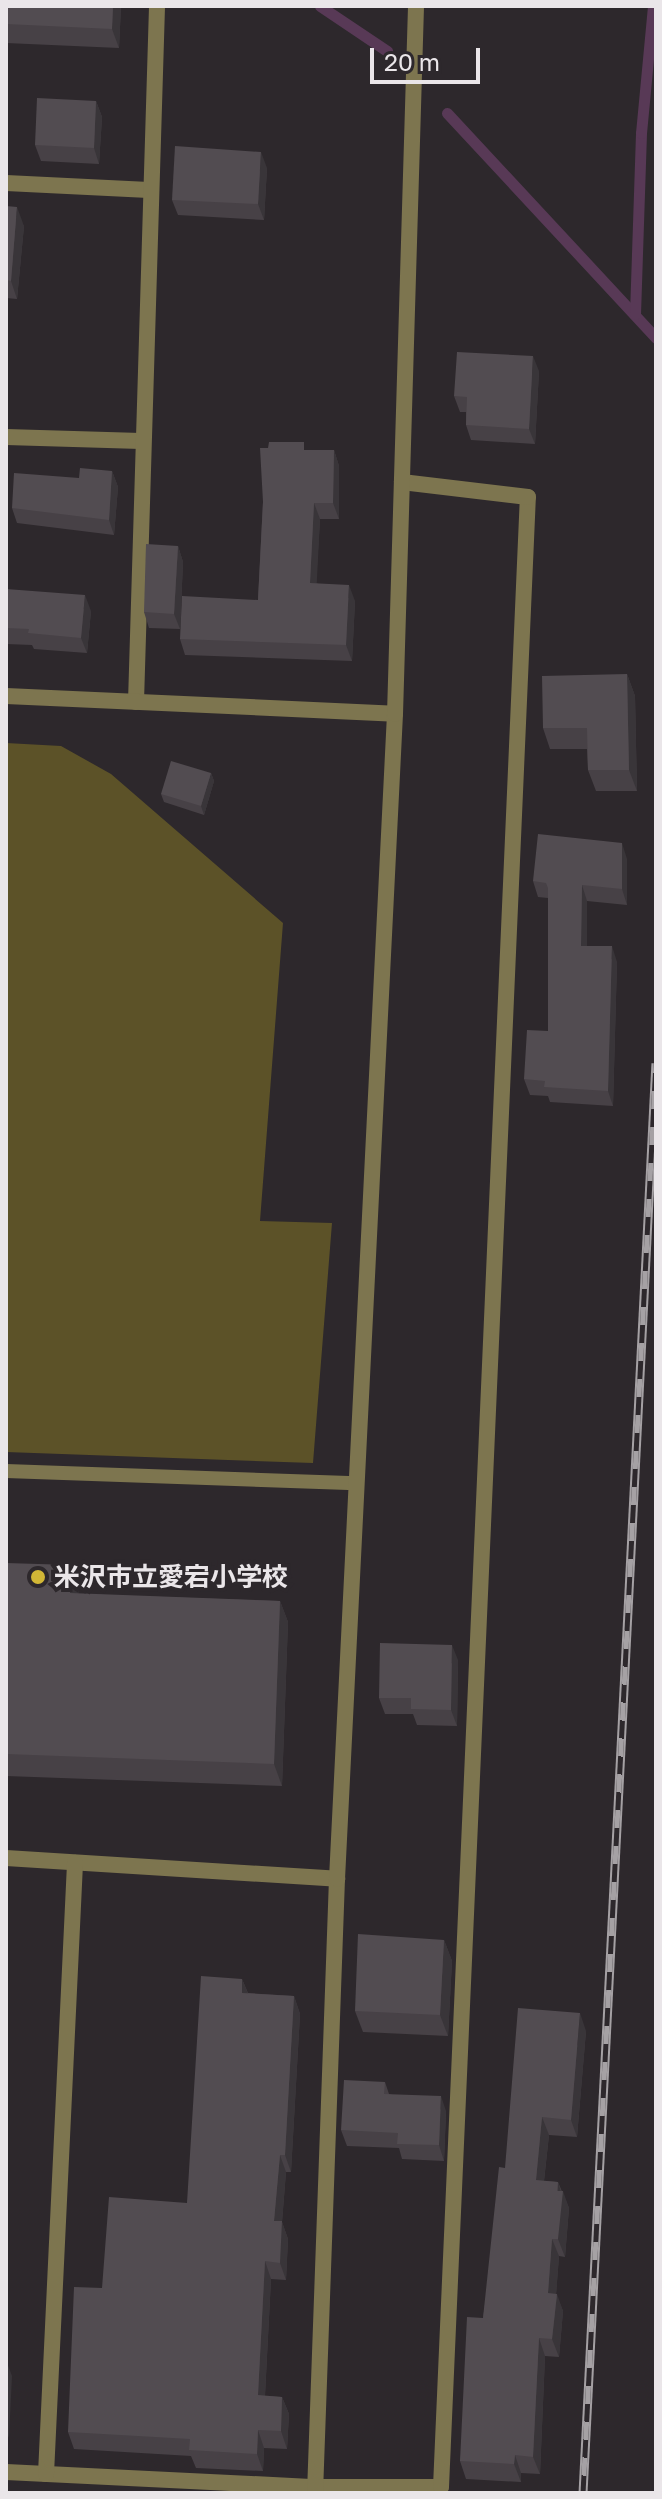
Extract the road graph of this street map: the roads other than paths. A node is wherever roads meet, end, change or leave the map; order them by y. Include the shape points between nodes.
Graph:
1 (157, 6) edge
2 (416, 6) edge
3 (6, 183) edge
4 (149, 190) junction
5 (6, 437) edge
6 (141, 441) junction
7 (402, 482) junction
8 (6, 696) edge
9 (136, 702) junction
10 (395, 714) junction
11 (6, 1471) edge
12 (356, 1483) junction
13 (6, 1858) edge
14 (75, 1863) junction
15 (337, 1879) junction
16 (6, 2472) edge
17 (46, 2474) junction
18 (315, 2490) edge

1 - 4 street
2 - 7 street
3 - 4 street
4 - 6 street
5 - 6 street
6 - 9 street
7 - 10 street
7 - 18 street via 528,497 441,2487
8 - 9 street
9 - 10 street
10 - 12 street
11 - 12 lane
12 - 15 street
13 - 14 street
14 - 15 street
14 - 17 street
15 - 18 street
16 - 17 street
17 - 18 street

